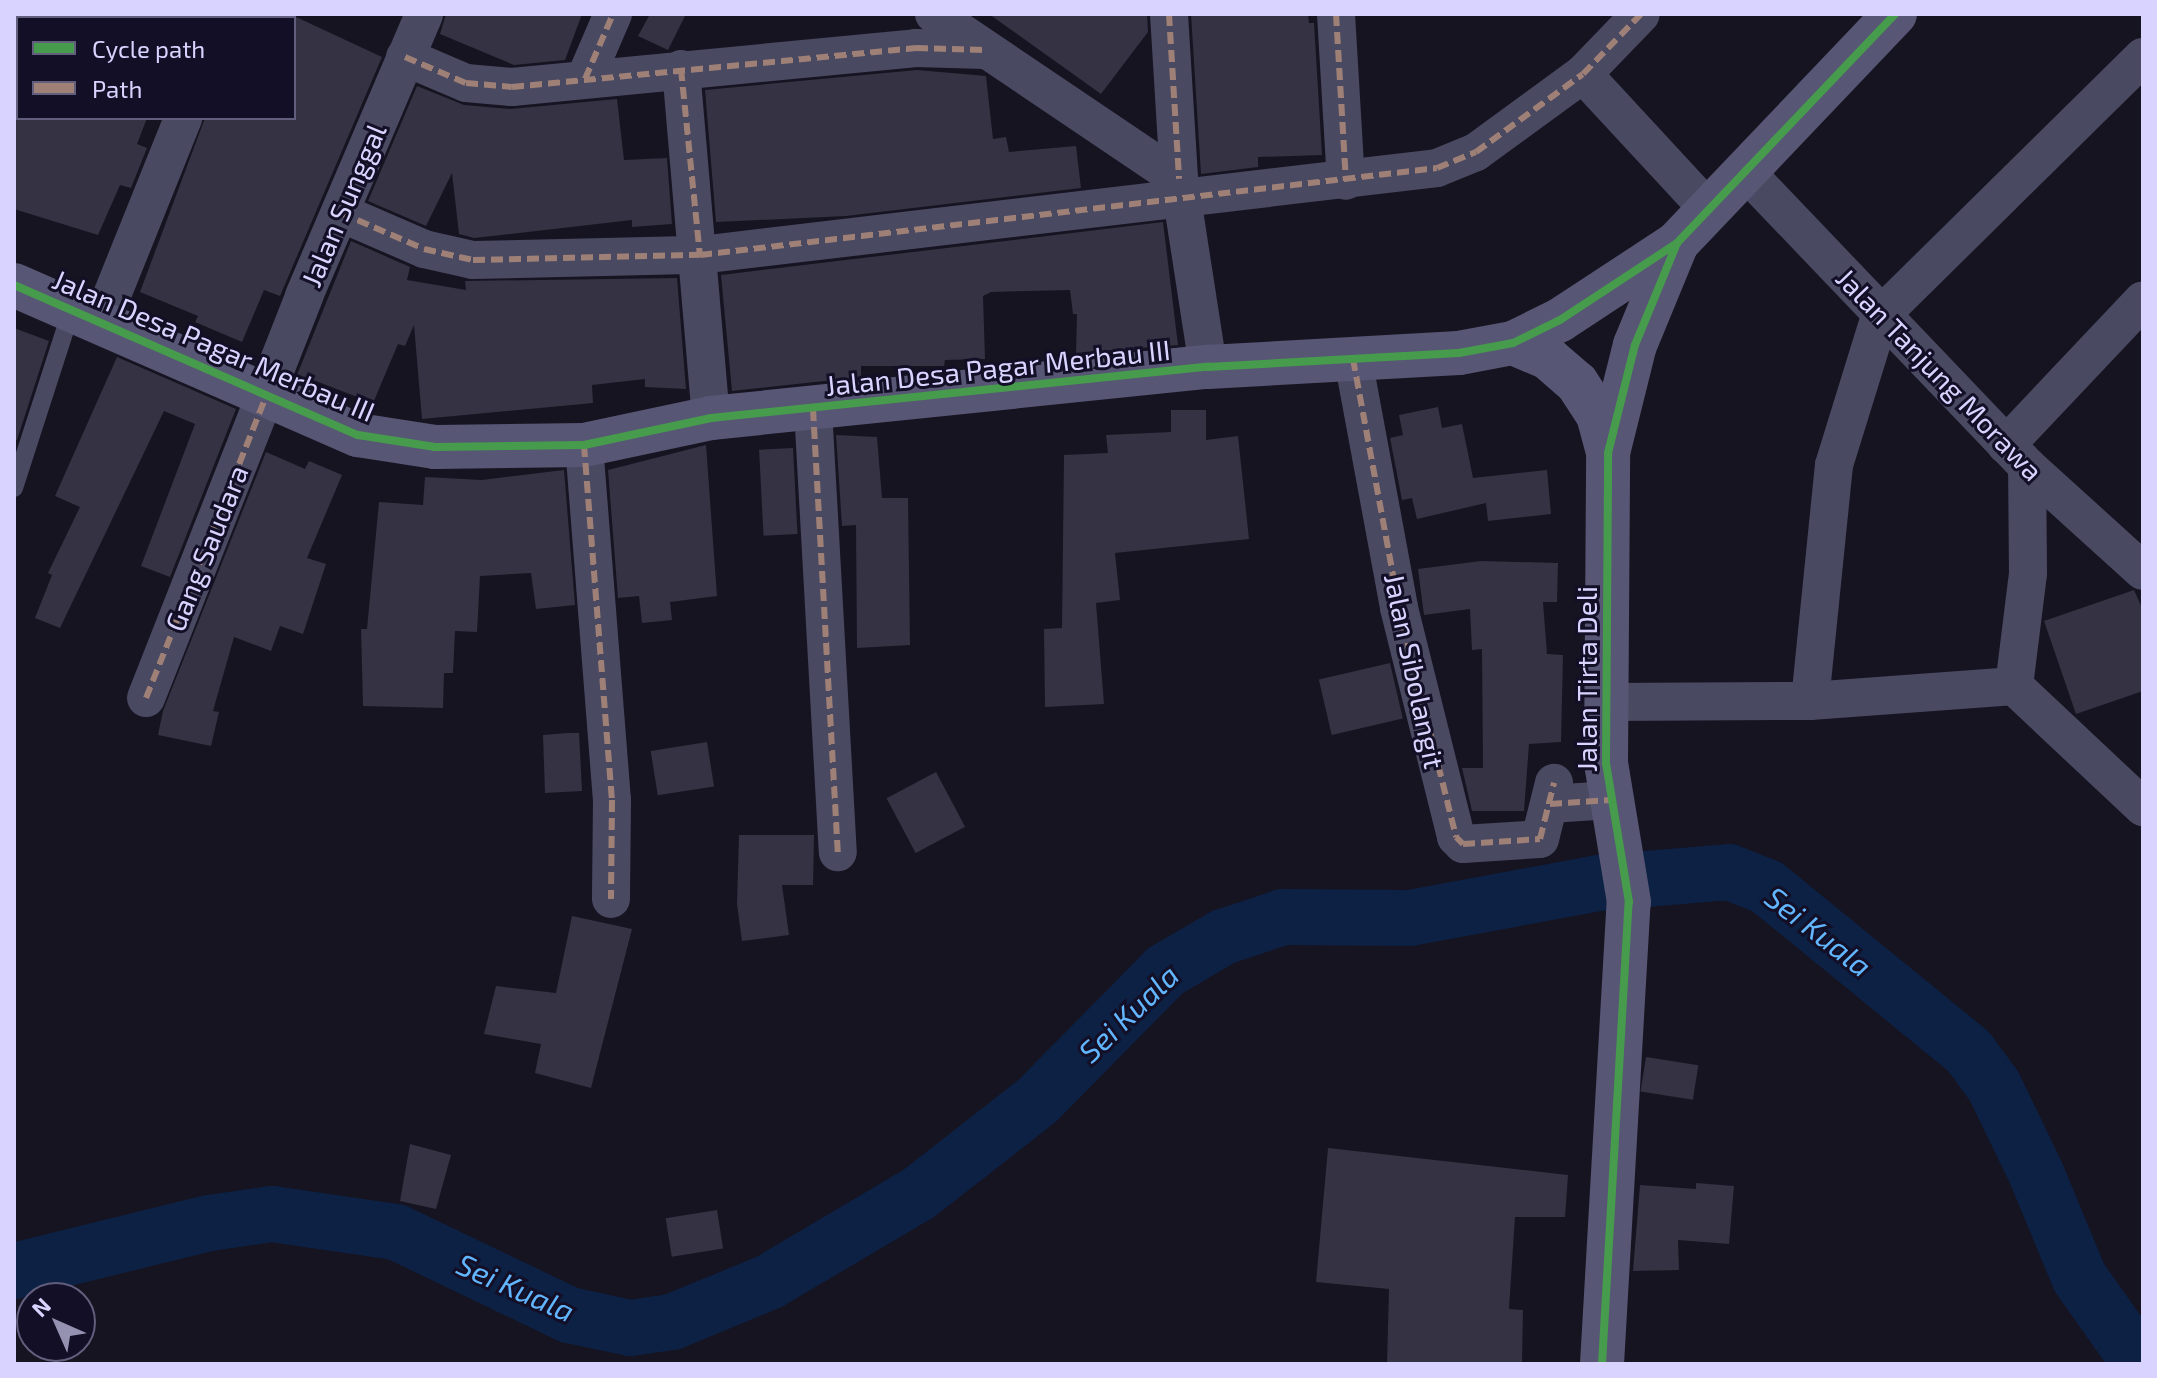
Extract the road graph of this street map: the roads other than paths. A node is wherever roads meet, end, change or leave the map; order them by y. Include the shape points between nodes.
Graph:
1 (424, 14) edge
2 (613, 14) edge
3 (934, 14) edge
4 (1169, 14) edge
5 (1336, 14) edge
6 (1641, 14) edge
7 (1895, 14) edge
8 (985, 50) junction
9 (405, 57) junction
10 (2143, 57) edge
11 (681, 69) junction
12 (1583, 74) junction
13 (585, 79) junction
14 (182, 120) edge
15 (1744, 170) junction
16 (1346, 181) junction
17 (1182, 189) junction
18 (1706, 207) junction
19 (341, 213) junction
20 (1677, 243) junction
21 (700, 255) junction
22 (16, 292) edge
23 (87, 314) junction
24 (2138, 314) edge
25 (1880, 316) junction
26 (1513, 343) junction
27 (1353, 359) junction
28 (1208, 367) junction
29 (266, 397) junction
30 (813, 409) junction
31 (711, 418) junction
32 (584, 445) junction
33 (1608, 453) junction
34 (2016, 456) junction
35 (14, 488) edge
36 (2143, 571) edge
37 (2014, 686) junction
38 (146, 698) dead end
39 (1810, 701) junction
40 (1606, 702) junction
41 (2136, 786) edge
42 (1610, 806) junction
43 (838, 852) dead end
44 (611, 899) dead end
45 (1602, 1364) edge

1 - 9 street, Jalan Sunggal
2 - 13 street
3 - 8 street
4 - 17 street
5 - 16 street
6 - 12 street
7 - 15 street, Jalan Desa Pagar Merbau III
8 - 11 street via 916,48
8 - 17 street
9 - 13 street via 489,87
9 - 19 street, Jalan Sunggal
10 - 25 street
11 - 13 street
11 - 21 street
12 - 16 street via 1457,163
12 - 18 street
14 - 23 street
15 - 18 street, Jalan Desa Pagar Merbau III
15 - 25 street, Jalan Tanjung Morawa
16 - 17 street
17 - 21 street
17 - 28 street
18 - 20 street, Jalan Desa Pagar Merbau III
19 - 21 street via 424,249 473,260
19 - 29 street, Jalan Sunggal
20 - 26 street, Jalan Desa Pagar Merbau III via 1560,320
20 - 33 street, Jalan Tirta Deli via 1635,345
21 - 31 street
22 - 23 street, Jalan Desa Pagar Merbau III
23 - 29 street, Jalan Desa Pagar Merbau III
23 - 35 lane
24 - 34 street
25 - 34 street, Jalan Tanjung Morawa
25 - 39 street via 1834,465
26 - 27 street, Jalan Desa Pagar Merbau III via 1459,353
26 - 33 street, Jalan Tirta Deli via 1548,358 1577,383 1598,415
27 - 28 street, Jalan Desa Pagar Merbau III
27 - 42 street, Jalan Sibolangit via 1399,608 1456,837 1463,844 1540,839 1552,794
28 - 30 street, Jalan Desa Pagar Merbau III
29 - 32 street, Jalan Desa Pagar Merbau III via 358,435 435,447
29 - 38 street, Gang Saudara
30 - 31 street, Jalan Desa Pagar Merbau III
30 - 43 street
31 - 32 street, Jalan Desa Pagar Merbau III
32 - 44 street via 612,800
33 - 40 street, Jalan Tirta Deli
34 - 36 street, Jalan Tanjung Morawa
34 - 37 street via 2028,573
37 - 39 street
37 - 41 street
39 - 40 street
40 - 42 street, Jalan Tirta Deli
42 - 45 street, Jalan Tirta Deli via 1629,902

